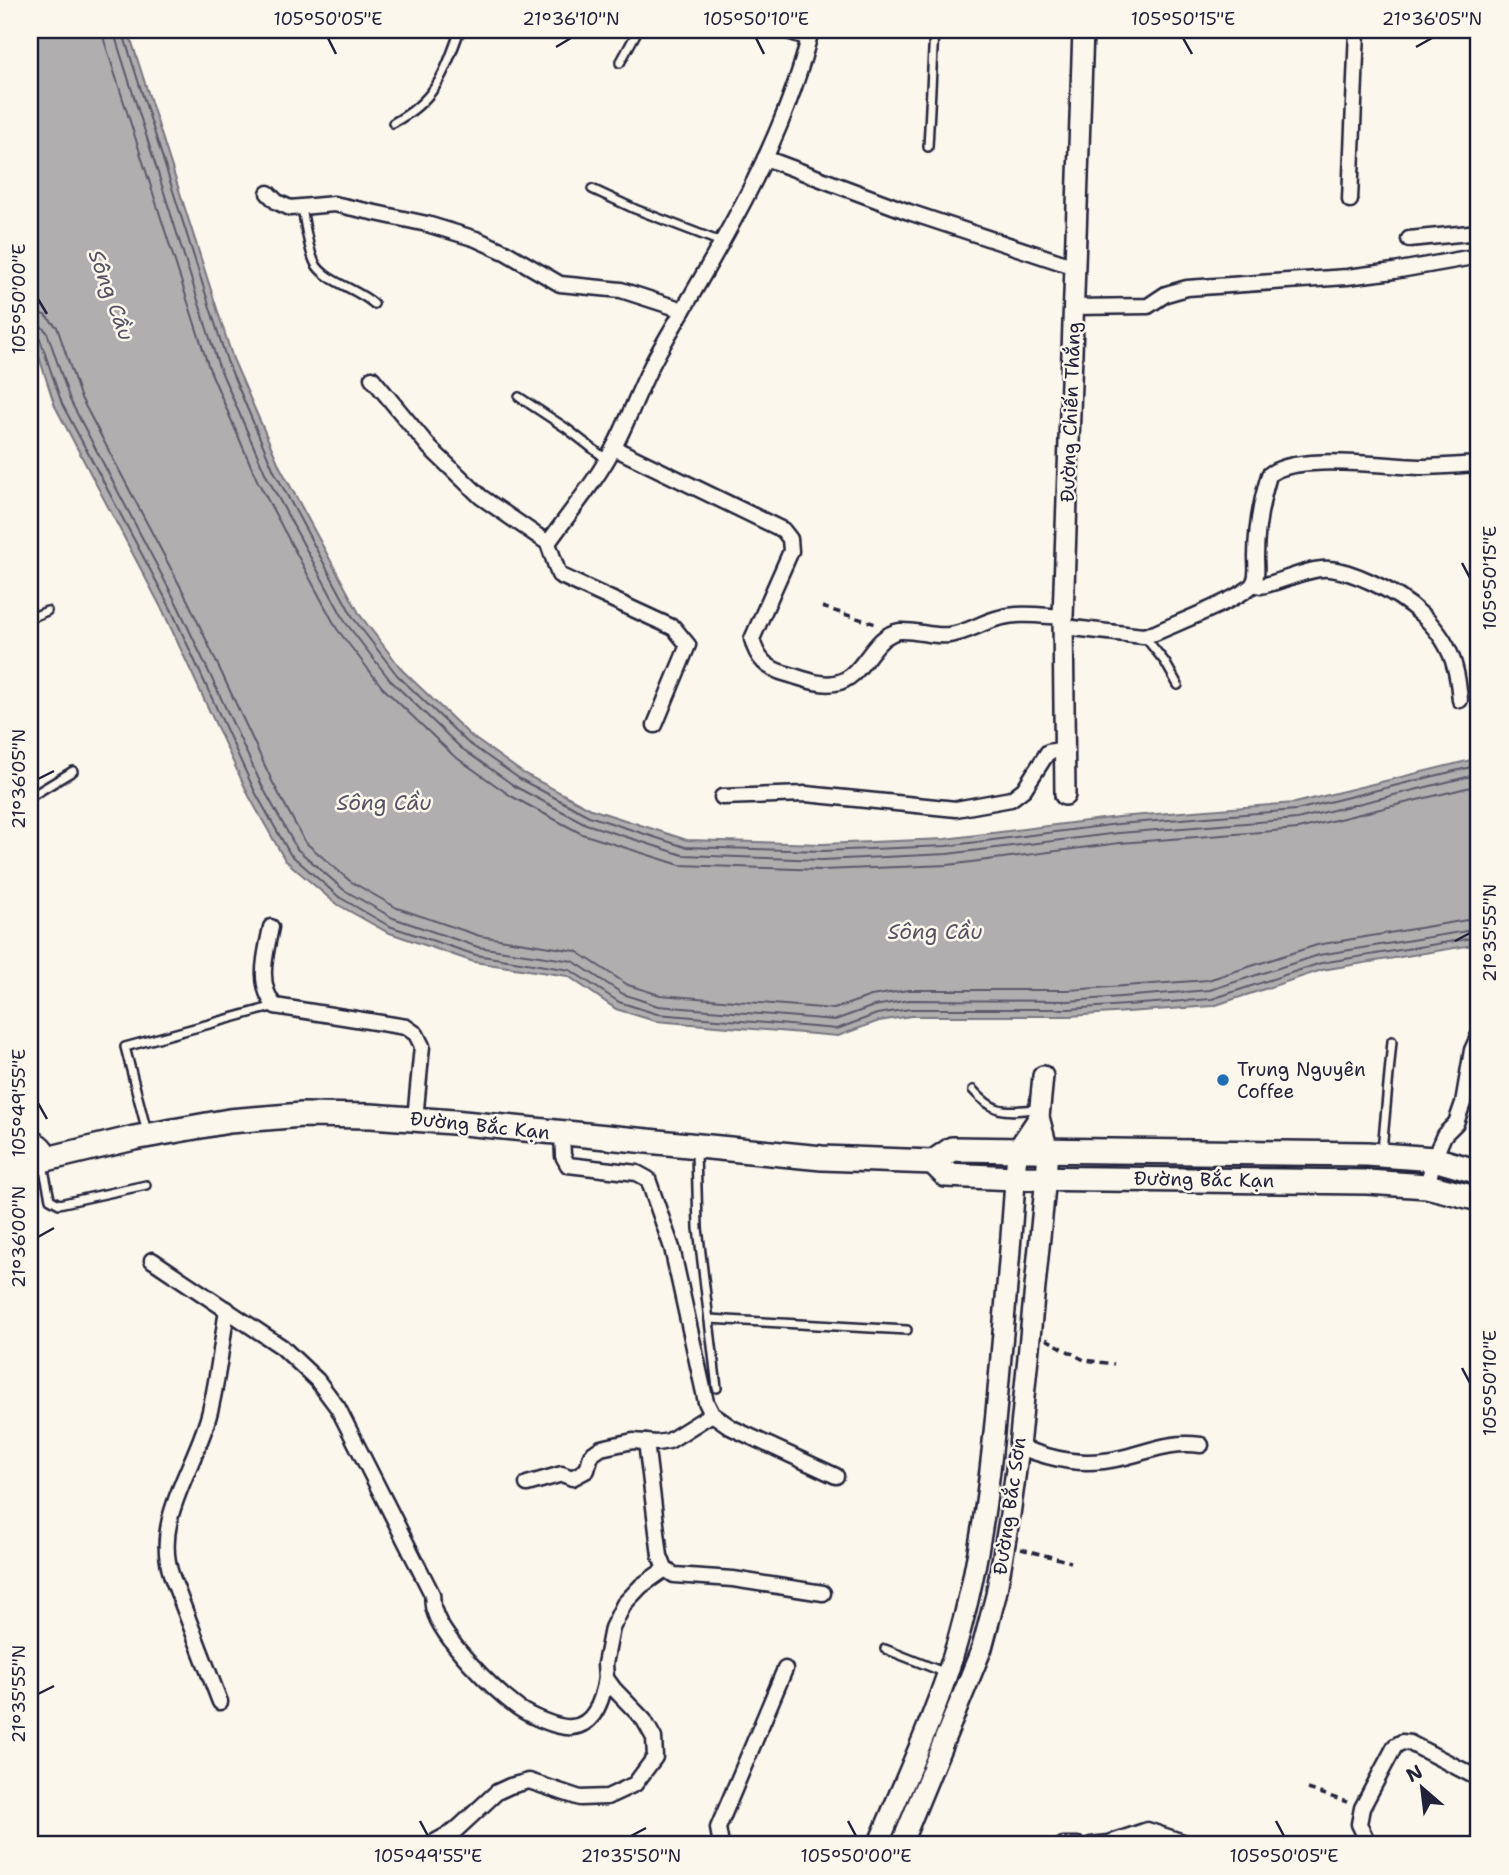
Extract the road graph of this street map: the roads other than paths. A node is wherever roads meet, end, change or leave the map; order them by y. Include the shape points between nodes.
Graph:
1 (460, 30) edge
2 (639, 30) edge
3 (785, 30) edge
4 (934, 30) edge
5 (1083, 30) edge
6 (1357, 30) edge
7 (809, 34) edge
8 (620, 63) dead end
9 (393, 123) dead end
10 (928, 147) dead end
11 (765, 158) junction
12 (592, 189) dead end
13 (268, 193) dead end
14 (1350, 201) dead end
15 (302, 207) junction
16 (1479, 232) edge
17 (1409, 239) dead end
18 (722, 242) junction
19 (1479, 256) edge
20 (1074, 267) junction
21 (374, 304) dead end
22 (1073, 307) junction
23 (683, 310) junction
24 (373, 378) dead end
25 (519, 397) dead end
26 (610, 453) junction
27 (1479, 464) edge
28 (548, 543) junction
29 (1253, 584) junction
30 (47, 611) dead end
31 (30, 618) edge
32 (1064, 622) junction
33 (1143, 636) junction
34 (1178, 685) dead end
35 (1460, 700) dead end
36 (656, 726) dead end
37 (1065, 749) junction
38 (74, 771) dead end
39 (1065, 795) dead end
40 (30, 797) edge
41 (722, 797) dead end
42 (271, 928) dead end
43 (275, 1006) junction
44 (1479, 1035) edge
45 (1392, 1041) dead end
46 (1043, 1076) dead end
47 (973, 1090) dead end
48 (1039, 1113) junction
49 (415, 1119) junction
50 (562, 1133) junction
51 (148, 1136) junction
52 (30, 1138) edge
53 (695, 1147) junction
54 (1017, 1150) junction
55 (1048, 1151) junction
56 (1382, 1155) junction
57 (1434, 1159) junction
58 (41, 1161) edge
59 (933, 1162) junction
60 (1479, 1172) edge
61 (1046, 1177) junction
62 (1016, 1178) junction
63 (146, 1185) dead end
64 (1427, 1186) junction
65 (1479, 1199) edge
66 (152, 1260) dead end
67 (227, 1309) junction
68 (709, 1319) junction
69 (907, 1330) dead end
70 (717, 1388) dead end
71 (712, 1414) junction
72 (646, 1442) junction
73 (1201, 1445) dead end
74 (1019, 1447) junction
75 (836, 1476) dead end
76 (527, 1484) dead end
77 (665, 1569) junction
78 (824, 1593) dead end
79 (885, 1649) dead end
80 (785, 1669) dead end
81 (947, 1673) junction
82 (607, 1678) junction
83 (220, 1702) dead end
84 (1479, 1776) edge
85 (429, 1845) edge
86 (721, 1845) edge
87 (878, 1845) edge
88 (901, 1845) edge
89 (1063, 1845) edge
90 (1078, 1845) edge
91 (1091, 1845) edge
92 (1192, 1845) edge
93 (1369, 1845) edge

1 - 9 lane via 431,95
2 - 8 lane
3 - 7 street
4 - 10 lane
5 - 20 main road, Đường Chiến Thắng
6 - 14 street
7 - 11 street via 802,65
11 - 18 street
11 - 20 street
12 - 18 lane
13 - 15 street via 290,208
15 - 21 lane via 314,263
15 - 23 street via 334,204 427,224 505,252 560,284 621,290
16 - 17 street
18 - 23 street
19 - 22 street via 1347,277 1187,288 1148,306
20 - 22 main road, Đường Chiến Thắng
22 - 32 main road, Đường Chiến Thắng
23 - 26 street
24 - 28 street via 430,447 481,497
25 - 26 lane
26 - 28 street
26 - 32 street via 783,530 790,539 791,551 752,639 756,654 778,672 835,684 850,677 887,636 901,631 947,636 1016,615
27 - 29 street via 1329,463 1275,470 1269,475 1262,501
28 - 36 street via 559,575 674,628 688,645
29 - 33 street via 1225,602
29 - 35 street via 1330,569 1355,575 1403,599 1444,642 1455,667
30 - 31 lane
32 - 33 street
32 - 37 main road, Đường Chiến Thắng
33 - 34 lane
37 - 39 main road, Đường Chiến Thắng
37 - 41 street via 1048,752 1012,799 956,809 834,795
38 - 40 lane
42 - 43 street via 265,985
43 - 49 street via 406,1027 416,1034 422,1046
43 - 51 lane via 125,1047
44 - 57 street via 1472,1050 1464,1103
45 - 56 lane
46 - 48 main road
47 - 48 lane via 985,1104 999,1110
48 - 54 main road
48 - 55 main road, Đường Bắc Sơn
49 - 50 highway, Đường Bắc Kạn
49 - 51 highway, Đường Bắc Kạn via 302,1115 229,1121
50 - 53 highway, Đường Bắc Kạn
50 - 71 street via 568,1165 637,1173 648,1179 672,1248
51 - 58 highway, Đường Bắc Kạn
52 - 58 street via 47,1147
53 - 59 highway, Đường Bắc Kạn
53 - 68 lane via 698,1228
54 - 55 highway, Đường Bắc Kạn
54 - 59 highway, Đường Bắc Kạn via 952,1149
54 - 62 main road, Đường Bắc Sơn
55 - 56 highway, Đường Bắc Kạn
55 - 61 main road, Đường Bắc Sơn
56 - 57 highway, Đường Bắc Kạn
57 - 60 highway, Đường Bắc Kạn
57 - 64 street
58 - 63 lane via 50,1199 59,1203
59 - 62 highway, Đường Bắc Kạn via 946,1175
61 - 62 highway, Đường Bắc Kạn
61 - 64 highway, Đường Bắc Kạn
61 - 74 main road, Đường Bắc Sơn
62 - 81 main road, Đường Bắc Sơn via 985,1516
64 - 65 highway, Đường Bắc Kạn
66 - 67 street
67 - 82 street via 282,1347 338,1408 432,1594 444,1630 477,1671 519,1709 572,1727 597,1711
67 - 83 street via 210,1411 172,1510 165,1559
68 - 69 lane
68 - 70 lane
71 - 72 street via 669,1441
71 - 75 street via 732,1428
72 - 76 street via 601,1448 591,1455 583,1473
72 - 77 street
73 - 74 street via 1167,1444 1119,1458 1072,1462
74 - 88 main road, Đường Bắc Sơn via 996,1595 982,1648
77 - 78 street via 674,1575
77 - 82 street via 624,1604 612,1628
79 - 81 lane
80 - 86 street via 718,1828
81 - 87 main road, Đường Bắc Sơn
82 - 85 street via 654,1738 655,1757 635,1784 607,1797 580,1798 528,1781 510,1786 497,1792 456,1830
84 - 93 street via 1410,1743 1395,1746 1362,1808 1359,1824
89 - 90 street
91 - 92 street via 1147,1830

